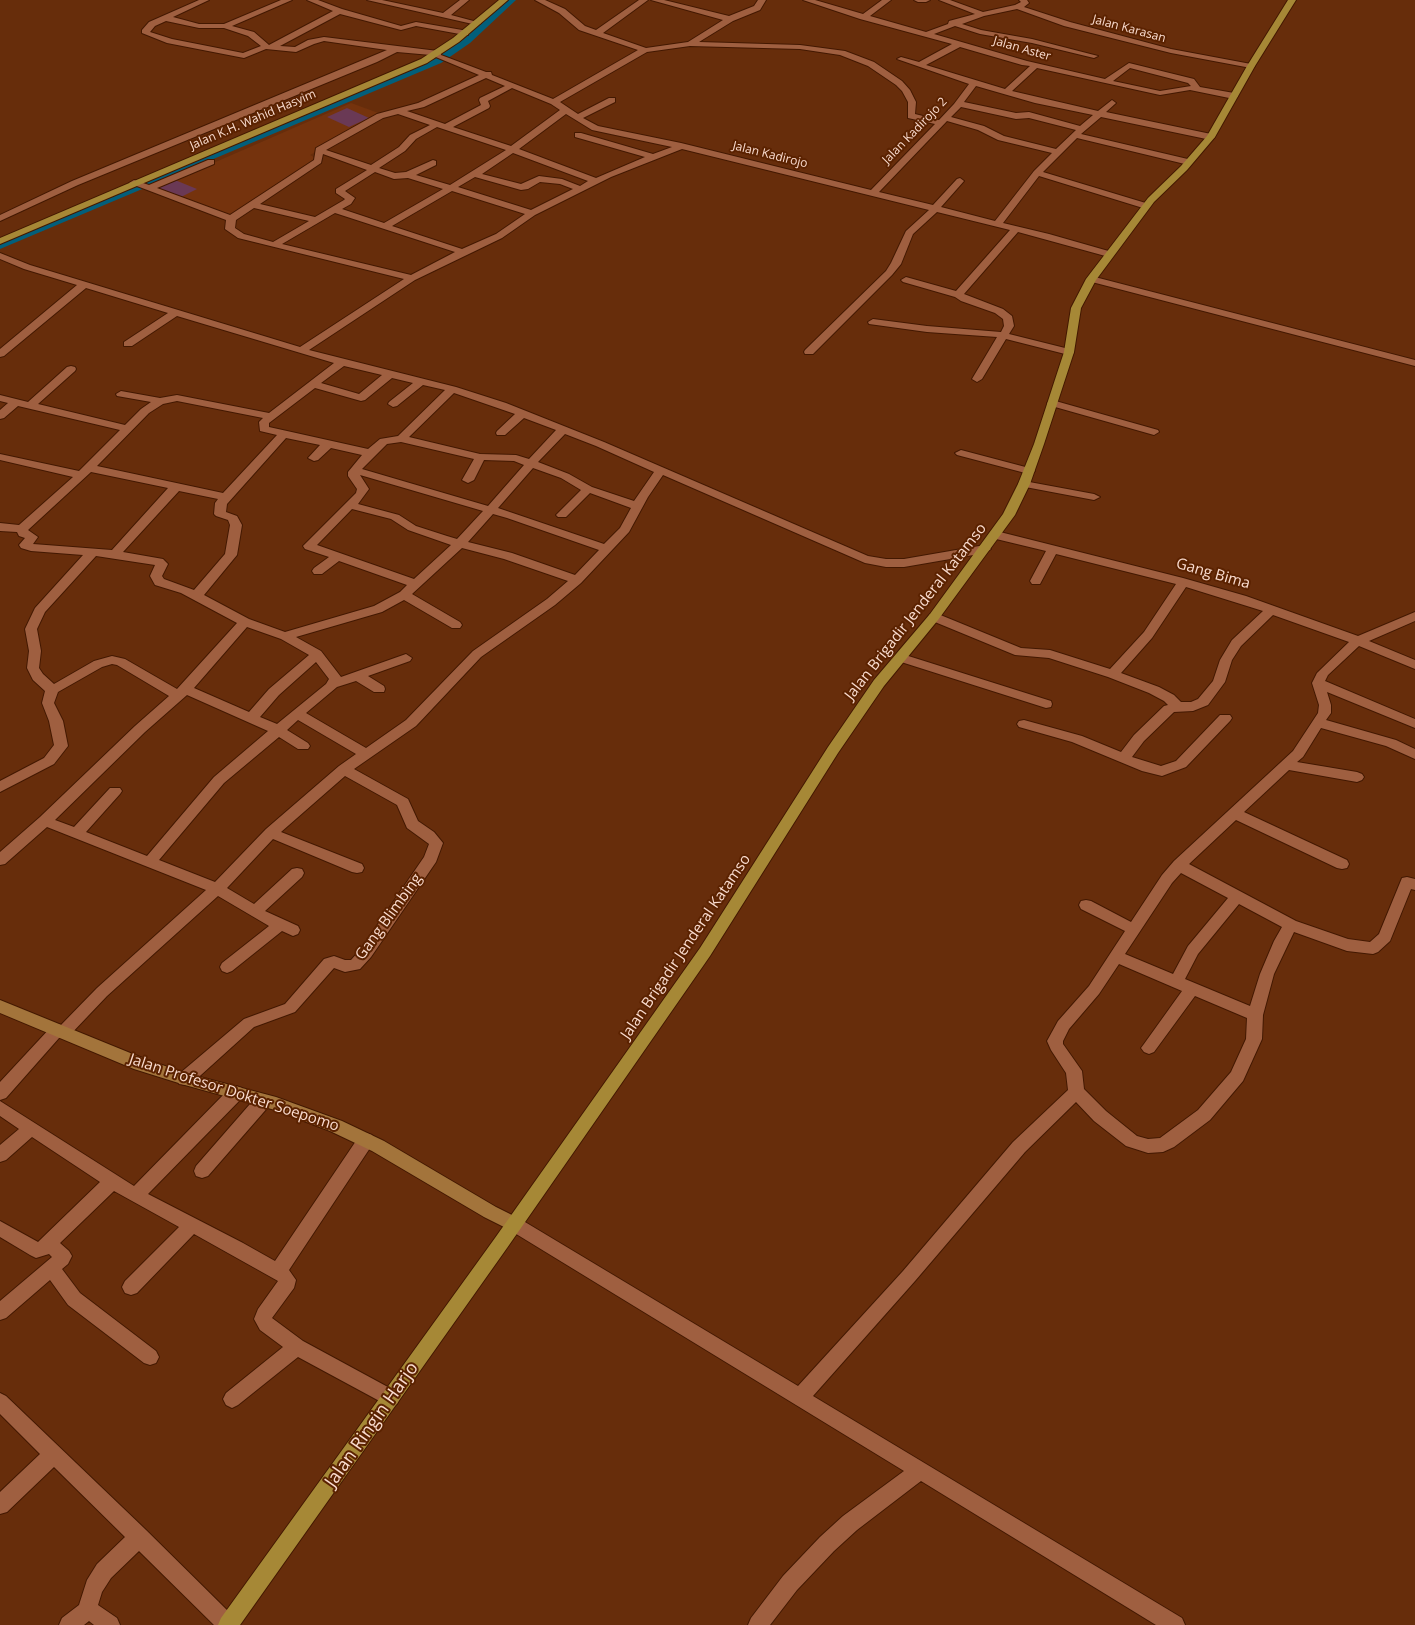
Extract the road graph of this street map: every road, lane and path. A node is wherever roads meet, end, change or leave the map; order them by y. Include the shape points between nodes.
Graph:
1 (204, 0) edge
2 (288, 0) edge
3 (311, 0) edge
4 (371, 0) edge
5 (465, 0) edge
6 (504, 0) edge
7 (539, 0) edge
8 (644, 0) edge
9 (655, 0) edge
10 (762, 0) edge
11 (807, 0) edge
12 (887, 0) edge
13 (918, 0) edge
14 (926, 0) edge
15 (943, 0) edge
16 (1023, 0) edge
17 (1292, 0) edge
18 (1017, 7) junction
19 (339, 11) junction
20 (982, 14) junction
21 (445, 16) junction
22 (863, 17) junction
23 (164, 18) junction
24 (730, 19) junction
25 (477, 23) junction
26 (952, 24) junction
27 (225, 26) junction
28 (465, 33) junction
29 (598, 33) junction
30 (927, 34) junction
31 (961, 43) junction
32 (690, 44) junction
33 (269, 47) junction
34 (396, 49) junction
35 (645, 50) junction
36 (438, 55) junction
37 (1094, 56) dead end
38 (901, 59) dead end
39 (910, 62) junction
40 (920, 65) junction
41 (1036, 65) junction
42 (1251, 66) junction
43 (896, 73) junction
44 (488, 74) junction
45 (1106, 82) junction
46 (974, 83) junction
47 (513, 85) junction
48 (1196, 89) junction
49 (1006, 92) junction
50 (1234, 96) junction
51 (612, 100) dead end
52 (554, 102) junction
53 (1112, 103) dead end
54 (958, 104) junction
55 (566, 110) junction
56 (398, 111) junction
57 (1098, 114) junction
58 (577, 118) junction
59 (944, 120) junction
60 (437, 124) junction
61 (446, 126) junction
62 (615, 132) junction
63 (1078, 132) junction
64 (578, 134) dead end
65 (1210, 137) junction
66 (601, 141) junction
67 (681, 146) junction
68 (319, 150) junction
69 (512, 150) junction
70 (1059, 152) junction
71 (654, 157) junction
72 (211, 162) dead end
73 (1190, 162) junction
74 (433, 163) dead end
75 (373, 168) junction
76 (1037, 173) junction
77 (473, 174) junction
78 (408, 175) junction
79 (960, 181) dead end
80 (596, 182) junction
81 (136, 183) junction
82 (149, 188) junction
83 (448, 189) junction
84 (581, 189) junction
85 (872, 194) junction
86 (252, 204) junction
87 (1146, 206) junction
88 (936, 209) junction
89 (335, 210) junction
90 (532, 213) junction
91 (0, 218) edge
92 (231, 219) junction
93 (316, 220) junction
94 (997, 224) junction
95 (386, 225) junction
96 (1016, 229) junction
97 (0, 241) edge
98 (274, 245) junction
99 (463, 252) junction
100 (1109, 254) junction
101 (0, 256) edge
102 (412, 278) junction
103 (1090, 279) junction
104 (906, 280) dead end
105 (85, 284) junction
106 (958, 295) junction
107 (175, 313) junction
108 (873, 322) dead end
109 (1004, 335) junction
110 (128, 344) dead end
111 (301, 350) junction
112 (808, 352) dead end
113 (1069, 352) junction
114 (0, 354) edge
115 (342, 362) junction
116 (1415, 363) edge
117 (71, 369) dead end
118 (390, 374) junction
119 (977, 379) dead end
120 (421, 381) junction
121 (312, 384) junction
122 (452, 389) junction
123 (121, 394) dead end
124 (0, 398) edge
125 (160, 401) junction
126 (16, 402) junction
127 (1052, 403) junction
128 (393, 404) dead end
129 (31, 405) junction
130 (524, 414) junction
131 (0, 416) edge
132 (270, 416) junction
133 (128, 429) junction
134 (563, 429) junction
135 (1154, 432) dead end
136 (501, 433) dead end
137 (284, 434) junction
138 (401, 439) junction
139 (327, 444) junction
140 (370, 453) junction
141 (961, 453) dead end
142 (0, 457) edge
143 (480, 457) junction
144 (314, 458) dead end
145 (532, 463) junction
146 (355, 470) junction
147 (660, 471) junction
148 (1029, 471) junction
149 (85, 472) junction
150 (468, 480) dead end
151 (1024, 484) junction
152 (176, 487) junction
153 (588, 490) junction
154 (224, 497) junction
155 (1094, 497) dead end
156 (350, 505) junction
157 (637, 506) junction
158 (490, 510) junction
159 (562, 515) dead end
160 (0, 528) edge
161 (22, 529) junction
162 (996, 535) junction
163 (460, 543) junction
164 (606, 549) junction
165 (986, 550) junction
166 (1052, 550) junction
167 (93, 552) junction
168 (115, 554) junction
169 (338, 556) junction
170 (318, 571) dead end
171 (576, 580) junction
172 (1036, 581) dead end
173 (1183, 582) junction
174 (415, 584) junction
175 (404, 595) junction
176 (196, 596) junction
177 (1272, 609) junction
178 (1415, 616) edge
179 (934, 617) junction
180 (245, 622) junction
181 (456, 625) dead end
182 (285, 636) junction
183 (1358, 641) junction
184 (317, 654) junction
185 (406, 658) dead end
186 (902, 658) junction
187 (1415, 665) edge
188 (1112, 674) junction
189 (358, 676) junction
190 (334, 684) junction
191 (1318, 684) junction
192 (379, 689) dead end
193 (52, 690) junction
194 (181, 692) junction
195 (1046, 704) dead end
196 (1178, 706) junction
197 (297, 714) junction
198 (251, 718) junction
199 (1225, 718) dead end
200 (1317, 722) junction
201 (1024, 724) dead end
202 (1415, 724) edge
203 (278, 730) junction
204 (303, 746) dead end
205 (366, 754) junction
206 (1415, 754) edge
207 (1125, 757) junction
208 (1285, 765) junction
209 (344, 769) junction
210 (1357, 777) dead end
211 (0, 787) edge
212 (115, 791) dead end
213 (1234, 813) junction
214 (45, 821) junction
215 (76, 833) junction
216 (271, 833) junction
217 (0, 860) edge
218 (150, 861) junction
219 (1342, 864) dead end
220 (1180, 865) junction
221 (357, 868) dead end
222 (297, 873) dead end
223 (1412, 880) edge
224 (218, 889) junction
225 (1236, 896) junction
226 (1086, 905) dead end
227 (255, 912) junction
228 (1291, 924) junction
229 (1135, 930) junction
230 (1116, 956) junction
231 (228, 967) dead end
232 (1177, 981) junction
233 (1194, 988) junction
234 (0, 1006) edge
235 (1255, 1015) junction
236 (60, 1031) junction
237 (1149, 1048) dead end
238 (184, 1079) junction
239 (1076, 1092) junction
240 (0, 1093) edge
241 (236, 1093) junction
242 (264, 1101) junction
243 (0, 1108) edge
244 (30, 1129) junction
245 (366, 1140) junction
246 (0, 1155) edge
247 (202, 1171) dead end
248 (113, 1181) junction
249 (135, 1196) junction
250 (514, 1224) junction
251 (192, 1225) junction
252 (0, 1228) edge
253 (49, 1243) junction
254 (51, 1268) junction
255 (278, 1272) junction
256 (131, 1287) dead end
257 (0, 1312) edge
258 (296, 1347) junction
259 (150, 1357) dead end
260 (800, 1397) junction
261 (391, 1398) junction
262 (232, 1399) dead end
263 (0, 1402) edge
264 (53, 1455) junction
265 (921, 1470) junction
266 (0, 1505) edge
267 (139, 1537) junction
268 (86, 1612) junction
269 (69, 1625) edge
270 (110, 1625) edge
271 (228, 1625) edge
272 (758, 1625) edge
273 (1175, 1625) edge

1 - 23 street
2 - 27 street
3 - 19 street
4 - 21 street
5 - 21 street
6 - 25 main road, Jalan K.H. Wahid Hasyim
7 - 29 street via 562,11 580,27
8 - 29 street
9 - 24 street
10 - 24 street via 757,8
11 - 22 street, Jalan Aster
12 - 22 street
13 - 14 street
15 - 20 street
16 - 18 street via 1024,4
17 - 42 main road, Jalan Brigadir Jenderal Katamso
18 - 20 street
18 - 42 street, Jalan Karasan via 1114,37
19 - 28 street via 401,28 422,25
19 - 33 street
20 - 26 street
21 - 25 street
22 - 30 street, Jalan Aster
23 - 27 street via 199,26
23 - 33 street via 152,24 146,33 242,56
24 - 32 street
25 - 28 main road, Jalan K.H. Wahid Hasyim
26 - 30 street
26 - 37 street
27 - 33 street via 251,34
28 - 36 main road, Jalan K.H. Wahid Hasyim
29 - 35 street
30 - 31 street, Jalan Aster
31 - 40 street
31 - 41 street, Jalan Aster
32 - 35 street
32 - 43 street via 828,50
33 - 34 street, Jalan Kadirojo via 294,50 324,40
34 - 36 street, Jalan Kadirojo
34 - 91 street via 75,183
35 - 52 street
36 - 44 street, Jalan Kadirojo
36 - 81 main road, Jalan K.H. Wahid Hasyim
38 - 39 street
39 - 40 street
39 - 43 street
40 - 46 street
41 - 45 street, Jalan Aster
41 - 49 street
42 - 50 main road, Jalan Brigadir Jenderal Katamso
43 - 59 street via 912,102 911,116
44 - 47 street, Jalan Kadirojo
44 - 56 street via 421,105
45 - 48 street, Jalan Aster via 1160,93 1182,88
45 - 48 street via 1129,65 1191,81
46 - 49 street
46 - 54 street, Jalan Kadirojo 2
47 - 52 street, Jalan Kadirojo
47 - 61 street via 486,98 486,106
48 - 50 street, Jalan Aster
49 - 57 street
50 - 65 main road, Jalan Brigadir Jenderal Katamso
51 - 58 street
52 - 55 street, Jalan Kadirojo
53 - 57 street
54 - 59 street, Jalan Kadirojo 2
54 - 63 street via 1029,116
55 - 58 street, Jalan Kadirojo
55 - 69 street
56 - 60 street
56 - 68 street via 373,120
57 - 63 street
57 - 65 street
58 - 62 street, Jalan Kadirojo via 590,126
59 - 70 street
59 - 85 street, Jalan Kadirojo 2
60 - 61 street
60 - 75 street via 413,137 402,149
61 - 69 street
62 - 66 street
62 - 67 street, Jalan Kadirojo
63 - 70 street
63 - 73 street
64 - 66 street
65 - 73 main road, Jalan Brigadir Jenderal Katamso
66 - 71 street
67 - 71 street
67 - 85 street, Jalan Kadirojo
68 - 75 street
68 - 86 street via 318,161
69 - 77 street
69 - 80 street
70 - 76 street
71 - 80 street
72 - 82 street
73 - 87 main road, Jalan Brigadir Jenderal Katamso
74 - 78 street
75 - 78 street via 394,176
75 - 89 street via 339,190 351,199
76 - 87 street
76 - 94 street
77 - 83 street
77 - 84 street via 523,188 542,180 562,182
78 - 83 street
79 - 88 street
80 - 84 street
81 - 82 street
81 - 97 main road, Jalan K.H. Wahid Hasyim
82 - 92 street
83 - 90 street
83 - 95 street
84 - 90 street
85 - 88 street, Jalan Kadirojo
86 - 92 street
86 - 93 street
87 - 100 main road, Jalan Brigadir Jenderal Katamso
88 - 94 street, Jalan Kadirojo
88 - 112 street via 910,233 889,273
89 - 93 street
89 - 95 street
90 - 99 street via 499,236
92 - 98 street via 230,227 235,233
93 - 98 street
94 - 96 street, Jalan Kadirojo
95 - 99 street
96 - 100 street, Jalan Kadirojo
96 - 106 street
98 - 102 street
99 - 102 street
100 - 103 main road, Jalan Brigadir Jenderal Katamso
101 - 105 street
102 - 111 street
103 - 113 main road, Jalan Brigadir Jenderal Katamso via 1076,308
103 - 116 street
104 - 106 street
105 - 107 street
105 - 114 street
106 - 109 street via 1004,314 1009,322
107 - 110 street
107 - 111 street
108 - 109 street
109 - 113 street
109 - 119 street
111 - 115 street
113 - 127 main road, Jalan Brigadir Jenderal Katamso
115 - 118 street
115 - 121 street
117 - 129 street
118 - 120 street
118 - 121 street via 361,398
120 - 122 street
120 - 128 street
121 - 132 street
122 - 130 street
122 - 138 street
123 - 125 street
124 - 126 street
125 - 132 street via 177,398
125 - 133 street
126 - 129 street
126 - 131 street
127 - 135 street
127 - 148 main road, Jalan Brigadir Jenderal Katamso
129 - 133 street
130 - 134 street
130 - 136 street
132 - 137 street via 263,423 264,429
133 - 149 street
134 - 145 street
134 - 147 street
137 - 139 street
137 - 154 street
138 - 140 street via 384,441
138 - 143 street
139 - 140 street
139 - 144 street
140 - 146 street
141 - 148 street
142 - 149 street
143 - 145 street via 504,456
143 - 150 street
145 - 153 street via 565,476
145 - 158 street
146 - 156 street via 354,476 362,491
146 - 158 street
147 - 157 street
147 - 165 street via 874,562 904,563
148 - 151 main road, Jalan Brigadir Jenderal Katamso
149 - 152 street
149 - 161 street
151 - 155 street
151 - 162 main road, Jalan Brigadir Jenderal Katamso
152 - 154 street
152 - 168 street
153 - 157 street
153 - 159 street
154 - 176 street via 219,512 233,518 236,525 231,555
156 - 163 street
156 - 169 street via 309,545
157 - 164 street via 625,530
158 - 163 street
158 - 164 street
160 - 161 street
161 - 167 street via 32,537 25,545 30,547
162 - 165 main road, Jalan Brigadir Jenderal Katamso
162 - 166 street, Gang Bima
163 - 171 street
163 - 174 street
164 - 171 street
165 - 179 main road, Jalan Brigadir Jenderal Katamso
166 - 172 street
166 - 173 street, Gang Bima
167 - 168 street
167 - 193 street via 39,612 31,629 35,651 33,668
168 - 176 street via 159,562 162,564 156,576 159,582
169 - 170 street
169 - 174 street
171 - 205 street via 552,602 477,654 420,715
173 - 177 street, Gang Bima
173 - 188 street via 1148,635
174 - 175 street
175 - 181 street
175 - 182 street via 378,609
176 - 180 street
177 - 183 street, Gang Bima
177 - 196 street via 1236,643 1219,682 1203,702 1193,707
178 - 183 street
179 - 186 main road, Jalan Brigadir Jenderal Katamso
179 - 188 street via 1018,652 1050,654
180 - 182 street
180 - 194 street
182 - 184 street
183 - 187 street, Gang Bima
183 - 191 street via 1323,673
184 - 190 street via 335,678
184 - 198 street via 274,692
185 - 189 street
186 - 195 street
186 - 250 main road, Jalan Brigadir Jenderal Katamso via 879,683 833,750 705,952
188 - 196 street via 1154,690
189 - 190 street
189 - 192 street
190 - 197 street
191 - 200 street via 1324,712
191 - 202 street
193 - 194 street via 98,664 112,660
193 - 211 street via 48,703 62,741 59,750 49,761
194 - 198 street
194 - 214 street
196 - 207 street via 1169,709 1139,738
197 - 203 street
197 - 205 street
198 - 203 street
199 - 207 street via 1181,764 1168,770 1152,769
200 - 206 street via 1391,743
200 - 208 street via 1298,754
201 - 207 street
203 - 204 street
203 - 218 street via 219,780
205 - 209 street
208 - 210 street
208 - 213 street
209 - 216 street
209 - 238 street, Gang Blimbing via 402,802 412,824 429,836 436,844 435,850 366,954 355,964 329,963 290,1008 248,1023
212 - 215 street
213 - 219 street
213 - 220 street
214 - 215 street
214 - 217 street
215 - 218 street
216 - 221 street
216 - 224 street
218 - 224 street
220 - 225 street
220 - 229 street via 1162,886
222 - 227 street
223 - 228 street via 1385,937 1372,948 1347,945
224 - 227 street
224 - 236 street
225 - 228 street
225 - 232 street via 1194,950
226 - 229 street
227 - 231 street via 286,928
228 - 235 street via 1267,974
229 - 230 street
230 - 232 street
230 - 239 street via 1094,990 1063,1025 1055,1041 1074,1071
232 - 233 street
233 - 235 street
233 - 237 street
234 - 236 main road, Jalan Profesor Dokter Soepomo
235 - 239 street via 1254,1039 1237,1076 1204,1115 1163,1145 1148,1146 1132,1141
236 - 238 main road, Jalan Profesor Dokter Soepomo
236 - 240 street
238 - 241 main road, Jalan Profesor Dokter Soepomo
239 - 260 street via 1019,1147 910,1276
241 - 242 main road, Jalan Profesor Dokter Soepomo
241 - 249 street
242 - 245 main road, Jalan Profesor Dokter Soepomo via 329,1123
242 - 247 street
243 - 244 street
244 - 246 street
244 - 248 street
245 - 250 main road, Jalan Profesor Dokter Soepomo
245 - 255 street
248 - 249 street
248 - 253 street
249 - 251 street
250 - 260 street
250 - 261 main road, Jalan Ringin Harjo
251 - 255 street
251 - 256 street
252 - 253 street via 36,1250
253 - 254 street via 63,1256 61,1262
254 - 257 street
254 - 259 street via 74,1299
255 - 258 street via 287,1278 286,1285 264,1315 264,1320 268,1327
258 - 261 street
258 - 262 street
260 - 265 street
261 - 271 main road, Jalan Ringin Harjo
263 - 264 street
264 - 266 street
264 - 267 street
265 - 272 street via 826,1544
265 - 273 street
267 - 268 street via 104,1571 94,1587
267 - 271 street
268 - 269 street
268 - 270 street via 96,1614

